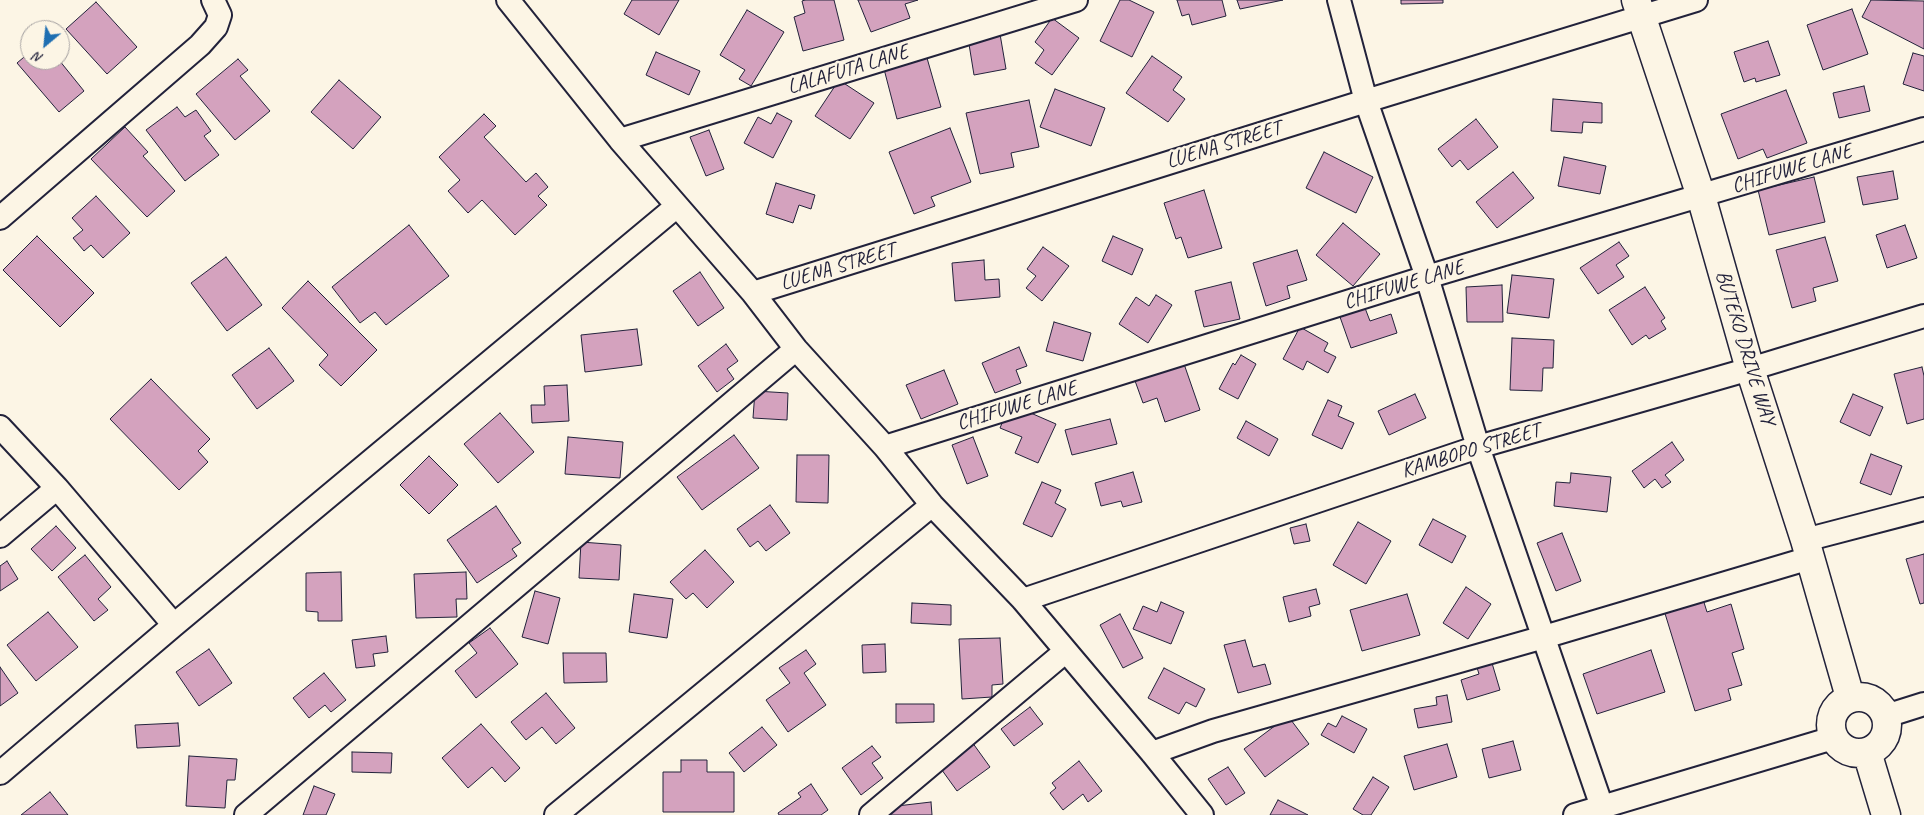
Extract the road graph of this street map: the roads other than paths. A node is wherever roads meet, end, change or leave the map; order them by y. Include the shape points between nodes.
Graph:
1 (213, 0) edge
2 (508, 0) edge
3 (1076, 0) edge
4 (1339, 0) edge
5 (1696, 0) edge
6 (1639, 8) edge
7 (1366, 101) junction
8 (1924, 129) edge
9 (620, 140) junction
10 (1701, 196) junction
11 (677, 206) junction
12 (0, 218) edge
13 (1428, 277) junction
14 (753, 293) junction
15 (1924, 316) edge
16 (796, 349) junction
17 (1750, 369) junction
18 (0, 427) edge
19 (885, 447) junction
20 (1478, 447) junction
21 (57, 488) junction
22 (932, 505) junction
23 (1924, 509) edge
24 (0, 536) edge
25 (1807, 549) junction
26 (1023, 600) junction
27 (174, 625) junction
28 (1544, 637) junction
29 (1066, 651) junction
30 (1850, 697) junction
31 (1924, 704) edge
32 (1886, 716) junction
33 (1833, 738) junction
34 (1867, 752) junction
35 (1152, 753) junction
36 (0, 773) edge
37 (1602, 807) junction
38 (246, 815) edge
39 (556, 815) edge
40 (871, 815) edge
41 (1202, 815) edge
42 (1575, 815) edge
43 (1886, 815) edge

1 - 12 street via 220,15 216,27 200,45
2 - 9 street
3 - 9 street, LALAFUTA LANE
4 - 7 street
5 - 6 street, LUENA STREET
6 - 7 street, LUENA STREET
6 - 10 street, BUTEKO DRIVE WAY
7 - 13 street
7 - 14 street, LUENA STREET
8 - 10 street, CHIFUWE LANE
9 - 11 street
10 - 13 street, CHIFUWE LANE
10 - 17 street, BUTEKO DRIVE WAY
11 - 14 street
11 - 27 street
13 - 19 street, CHIFUWE LANE
13 - 20 street
14 - 16 street
15 - 17 street, KAMBOPO STREET
16 - 19 street
16 - 38 street
17 - 20 street, KAMBOPO STREET
17 - 25 street, BUTEKO DRIVE WAY
18 - 21 street
19 - 22 street
20 - 26 street, KAMBOPO STREET
20 - 28 street
21 - 24 street
21 - 27 street
22 - 26 street
22 - 39 street
23 - 25 street
25 - 28 street
25 - 30 street, BUTEKO DRIVE WAY
26 - 29 street
27 - 36 street
28 - 35 street via 1213,731
28 - 37 street
29 - 35 street
29 - 40 street
30 - 32 street via 1864,696 1878,703
30 - 33 street via 1836,706 1830,722
31 - 32 street
32 - 34 street via 1887,731 1880,744
33 - 34 street via 1842,748 1854,753
33 - 37 street
34 - 43 street
35 - 41 street
37 - 42 street

